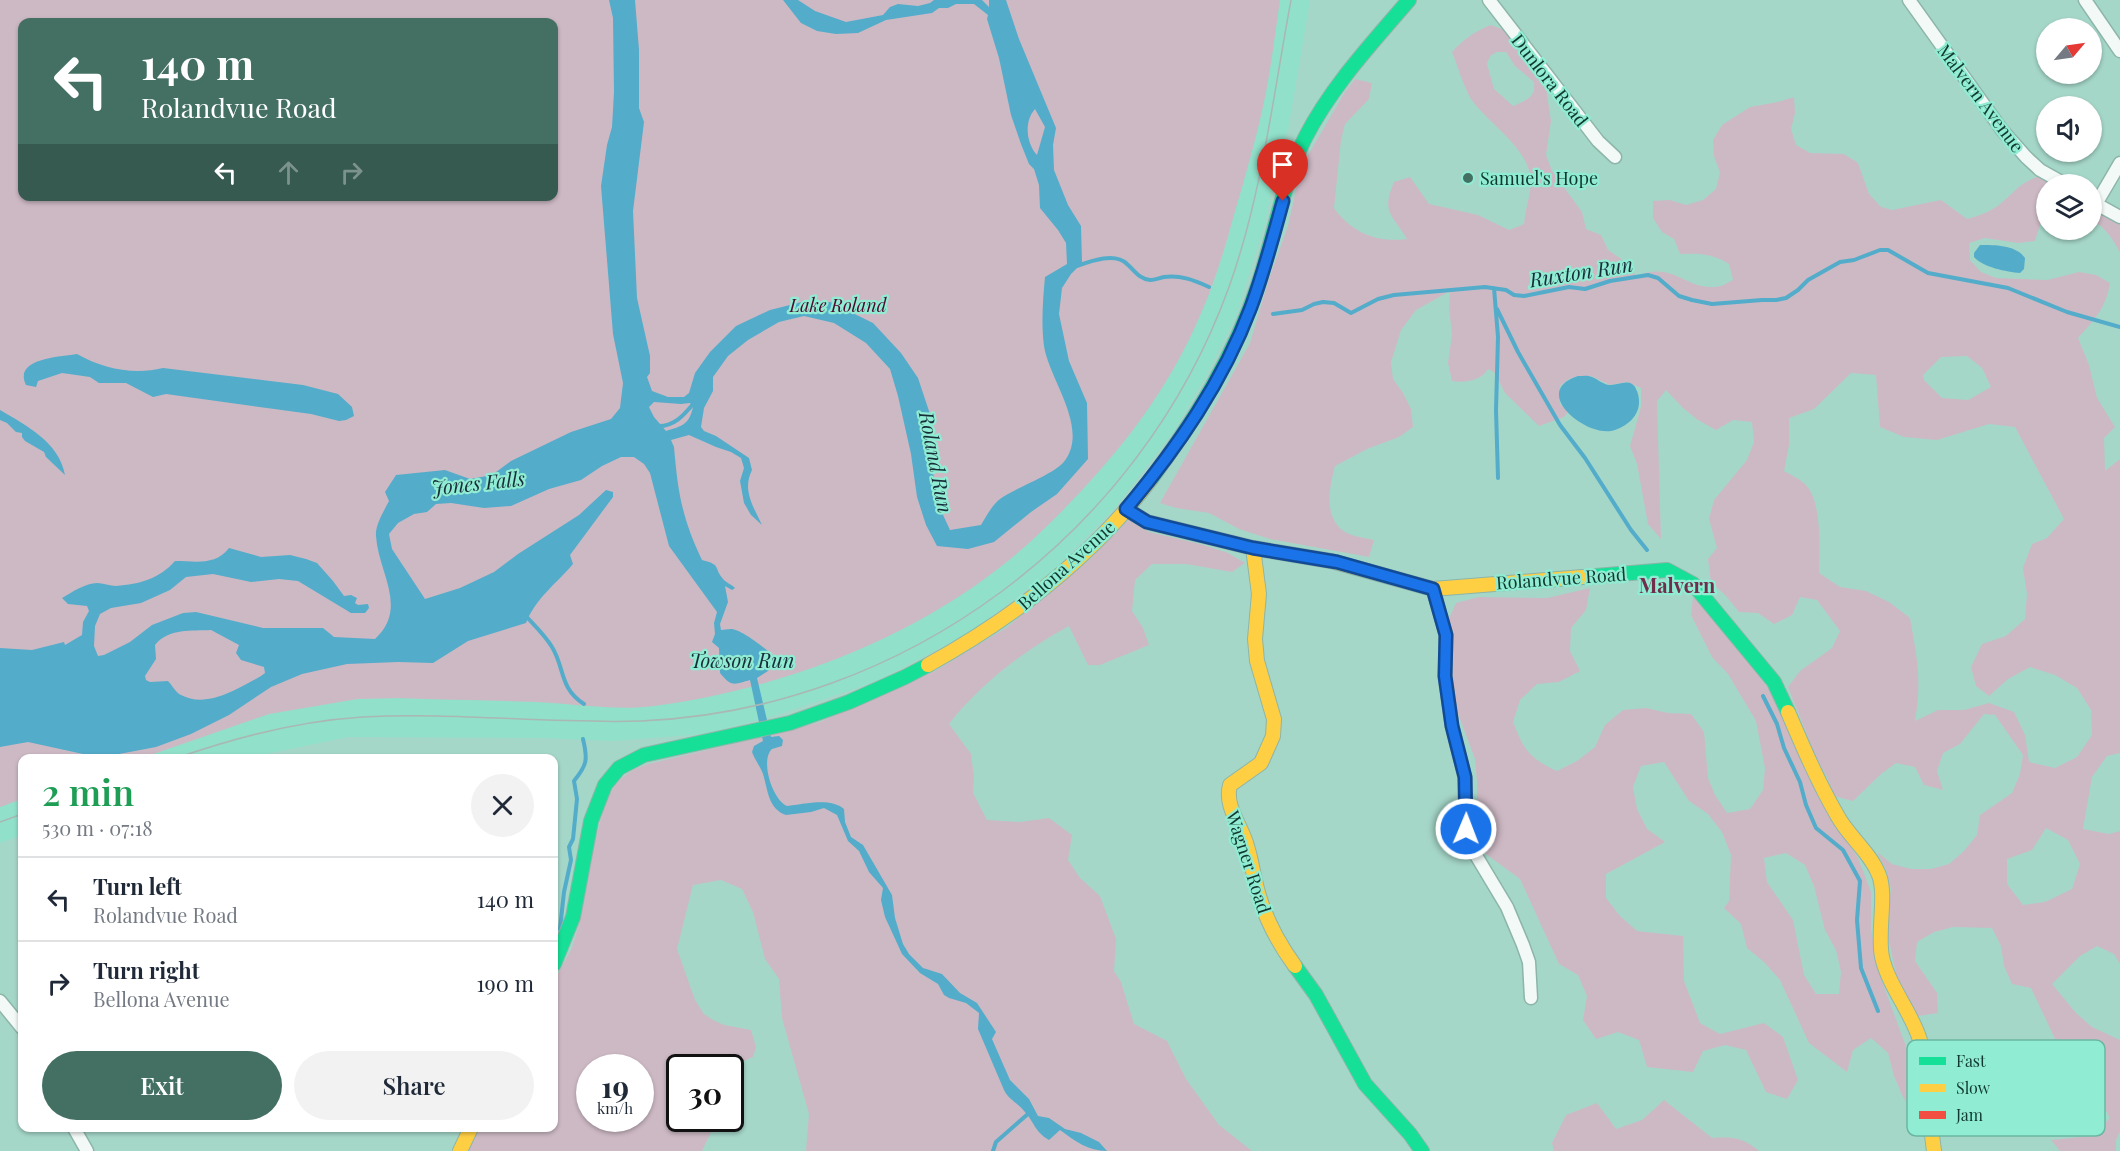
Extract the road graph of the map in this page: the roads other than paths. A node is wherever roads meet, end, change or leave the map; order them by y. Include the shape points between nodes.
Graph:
1 (1409, 0) edge
2 (1489, 0) edge
3 (1909, 0) edge
4 (2085, 0) edge
5 (2120, 51) edge
6 (1615, 157) dead end
7 (2120, 163) edge
8 (2047, 174) edge
9 (2102, 189) edge
10 (2102, 207) edge
11 (2120, 217) edge
12 (1126, 509) junction
13 (1253, 548) junction
14 (1433, 589) junction
15 (558, 956) edge
16 (1531, 998) dead end
17 (0, 1001) edge
18 (18, 1023) edge
19 (1920, 1040) edge
20 (76, 1132) edge
21 (469, 1132) edge
22 (1932, 1136) edge
23 (87, 1151) edge
24 (460, 1151) edge
25 (1422, 1151) edge
26 (1934, 1151) edge

1 - 12 street, Bellona Avenue via 1341,82 1313,125 1296,158 1259,285 1235,346 1189,426
2 - 6 street, Dunlora Road via 1598,141
3 - 8 street, Malvern Avenue via 2002,130
4 - 5 street
7 - 9 street
10 - 11 street
12 - 13 street, Rolandvue Road via 1147,522
12 - 15 street, Bellona Avenue via 1049,585 933,664 822,712 756,732 628,761 617,770 597,802 573,919
13 - 14 street, Rolandvue Road via 1337,562
13 - 25 street, Wagner Road via 1259,594 1257,662 1274,719 1273,736 1261,763 1230,785 1230,805 1271,929 1316,995 1365,1084
14 - 16 street via 1446,635 1445,676 1465,777 1466,829 1471,848 1507,907 1522,945 1528,962
14 - 19 street, Rolandvue Road via 1667,570 1693,584 1774,682 1838,818 1879,874 1882,956
17 - 18 street
20 - 23 street
21 - 24 street
22 - 26 street, Rolandvue Road

